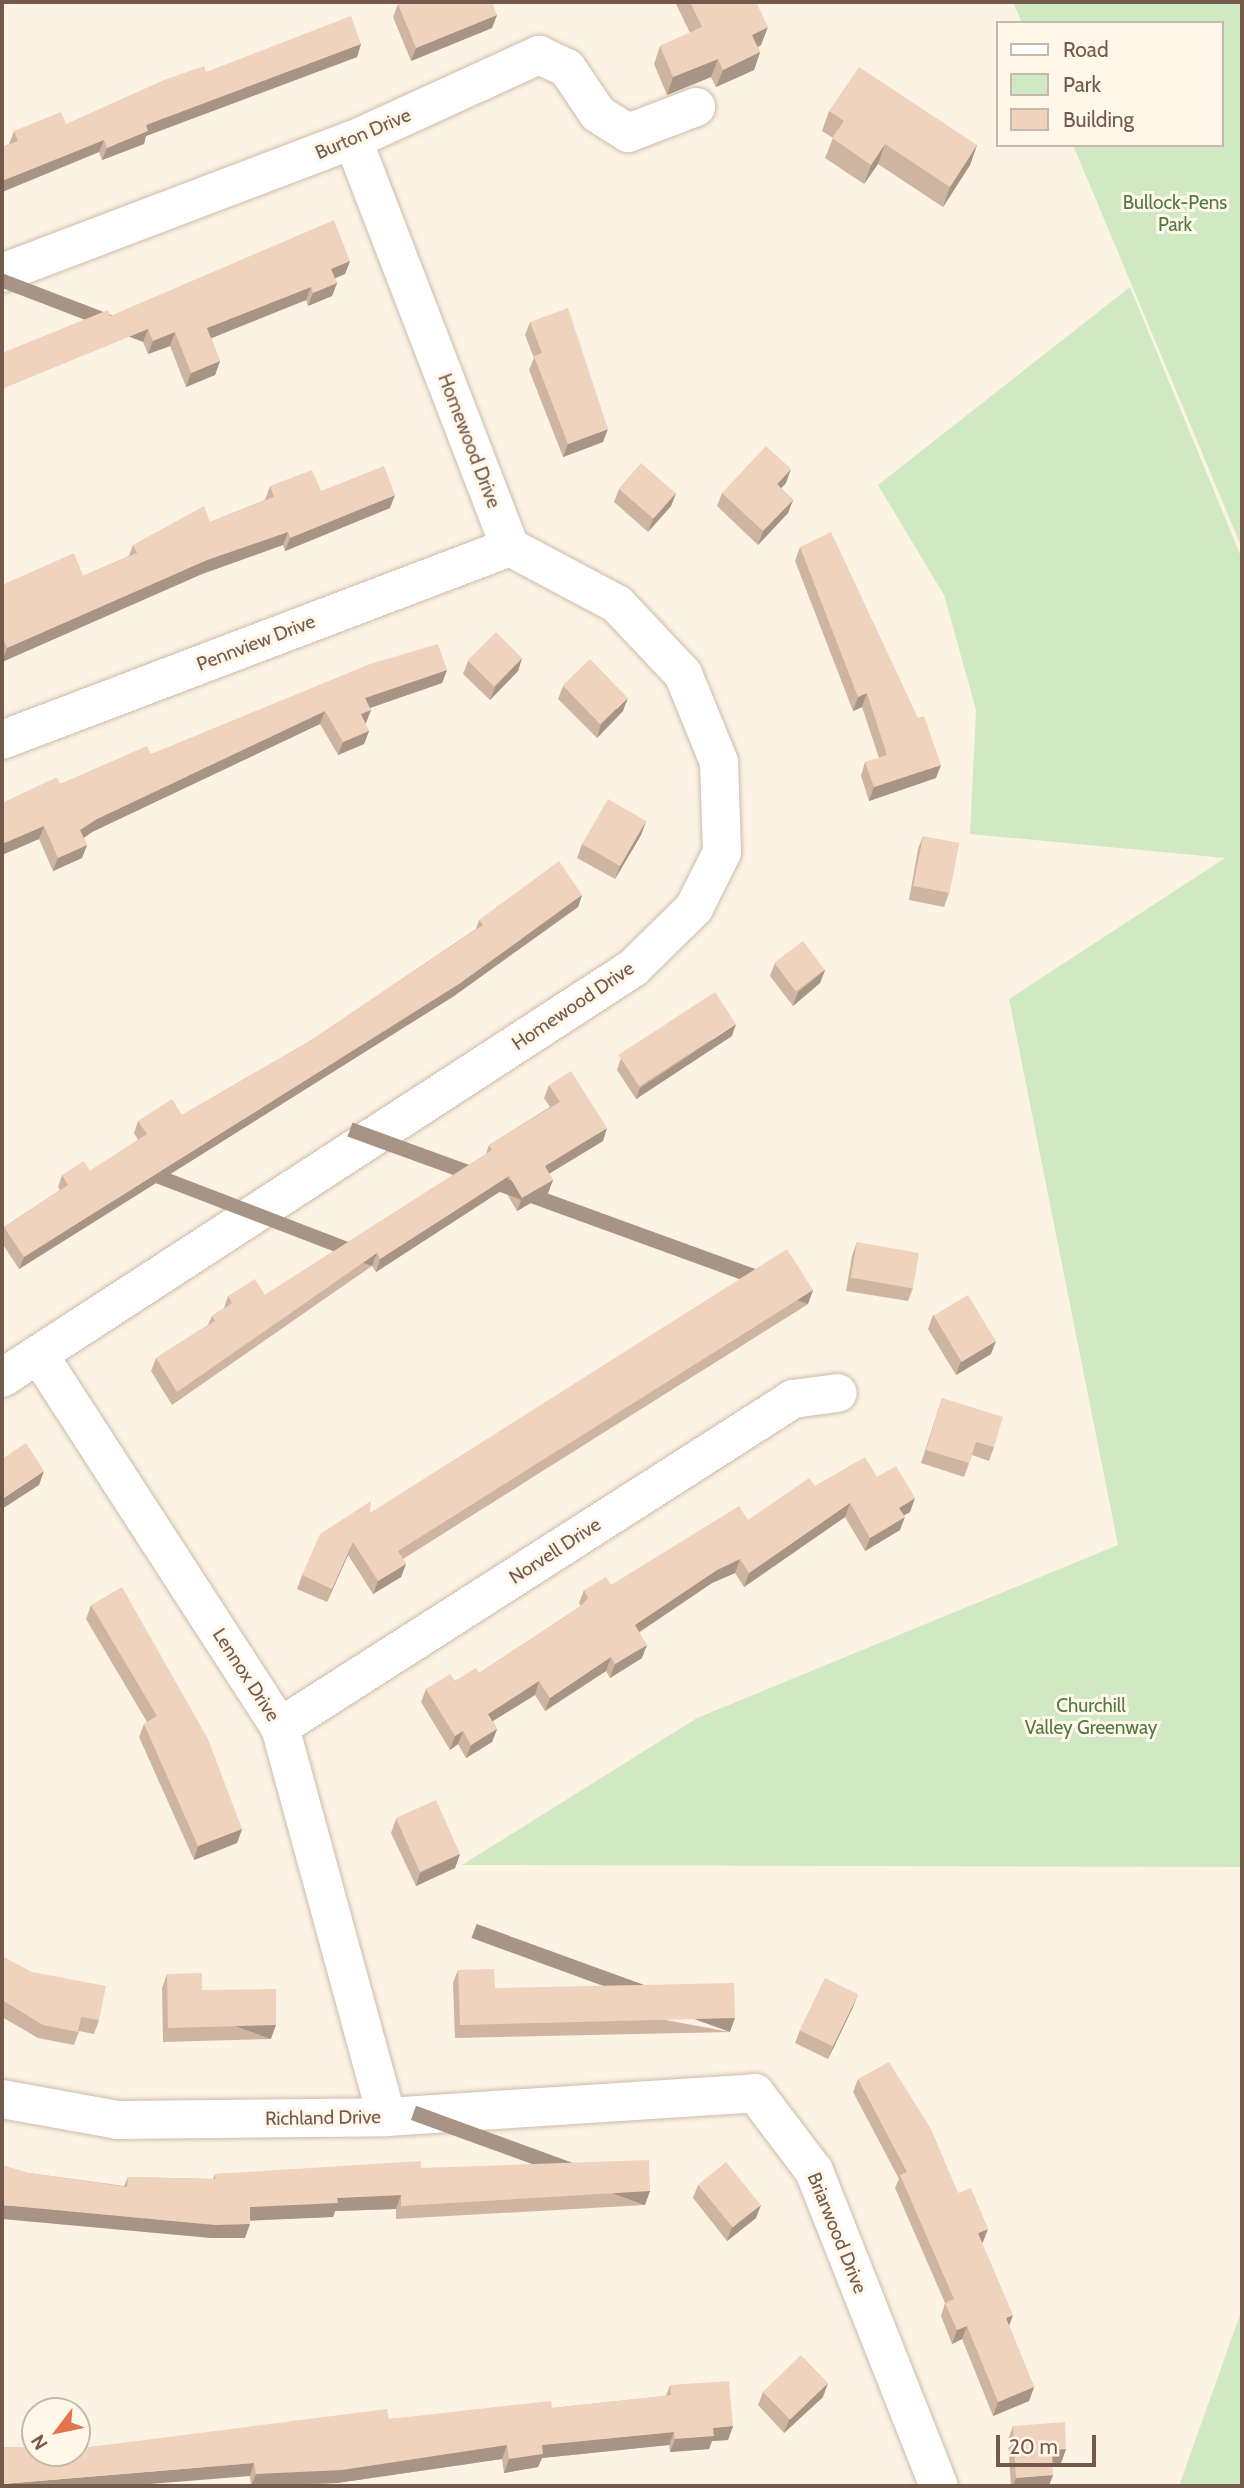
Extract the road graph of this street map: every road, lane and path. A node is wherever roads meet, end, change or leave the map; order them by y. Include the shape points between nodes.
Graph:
1 (696, 107) dead end
2 (353, 140) junction
3 (2, 273) edge
4 (510, 547) junction
5 (2, 740) edge
6 (39, 1356) junction
7 (2, 1378) edge
8 (838, 1393) dead end
9 (279, 1727) junction
10 (2, 2099) edge
11 (645, 2101) joint
12 (387, 2117) junction
13 (939, 2486) edge

1 - 2 street, Burton Drive via 628,133 598,114 567,68 539,55
2 - 3 street, Burton Drive
2 - 4 street, Homewood Drive
4 - 5 street, Pennview Drive
4 - 6 street, Homewood Drive via 617,604 683,674 719,762 722,852 694,908 633,968
6 - 7 street
6 - 9 street, Lennox Drive
8 - 9 street, Norvell Drive via 793,1399
9 - 12 street, Lennox Drive
10 - 12 street, Richland Drive via 117,2120
11 - 12 street, Richland Drive
11 - 13 street, Briarwood Drive via 755,2093 814,2171

